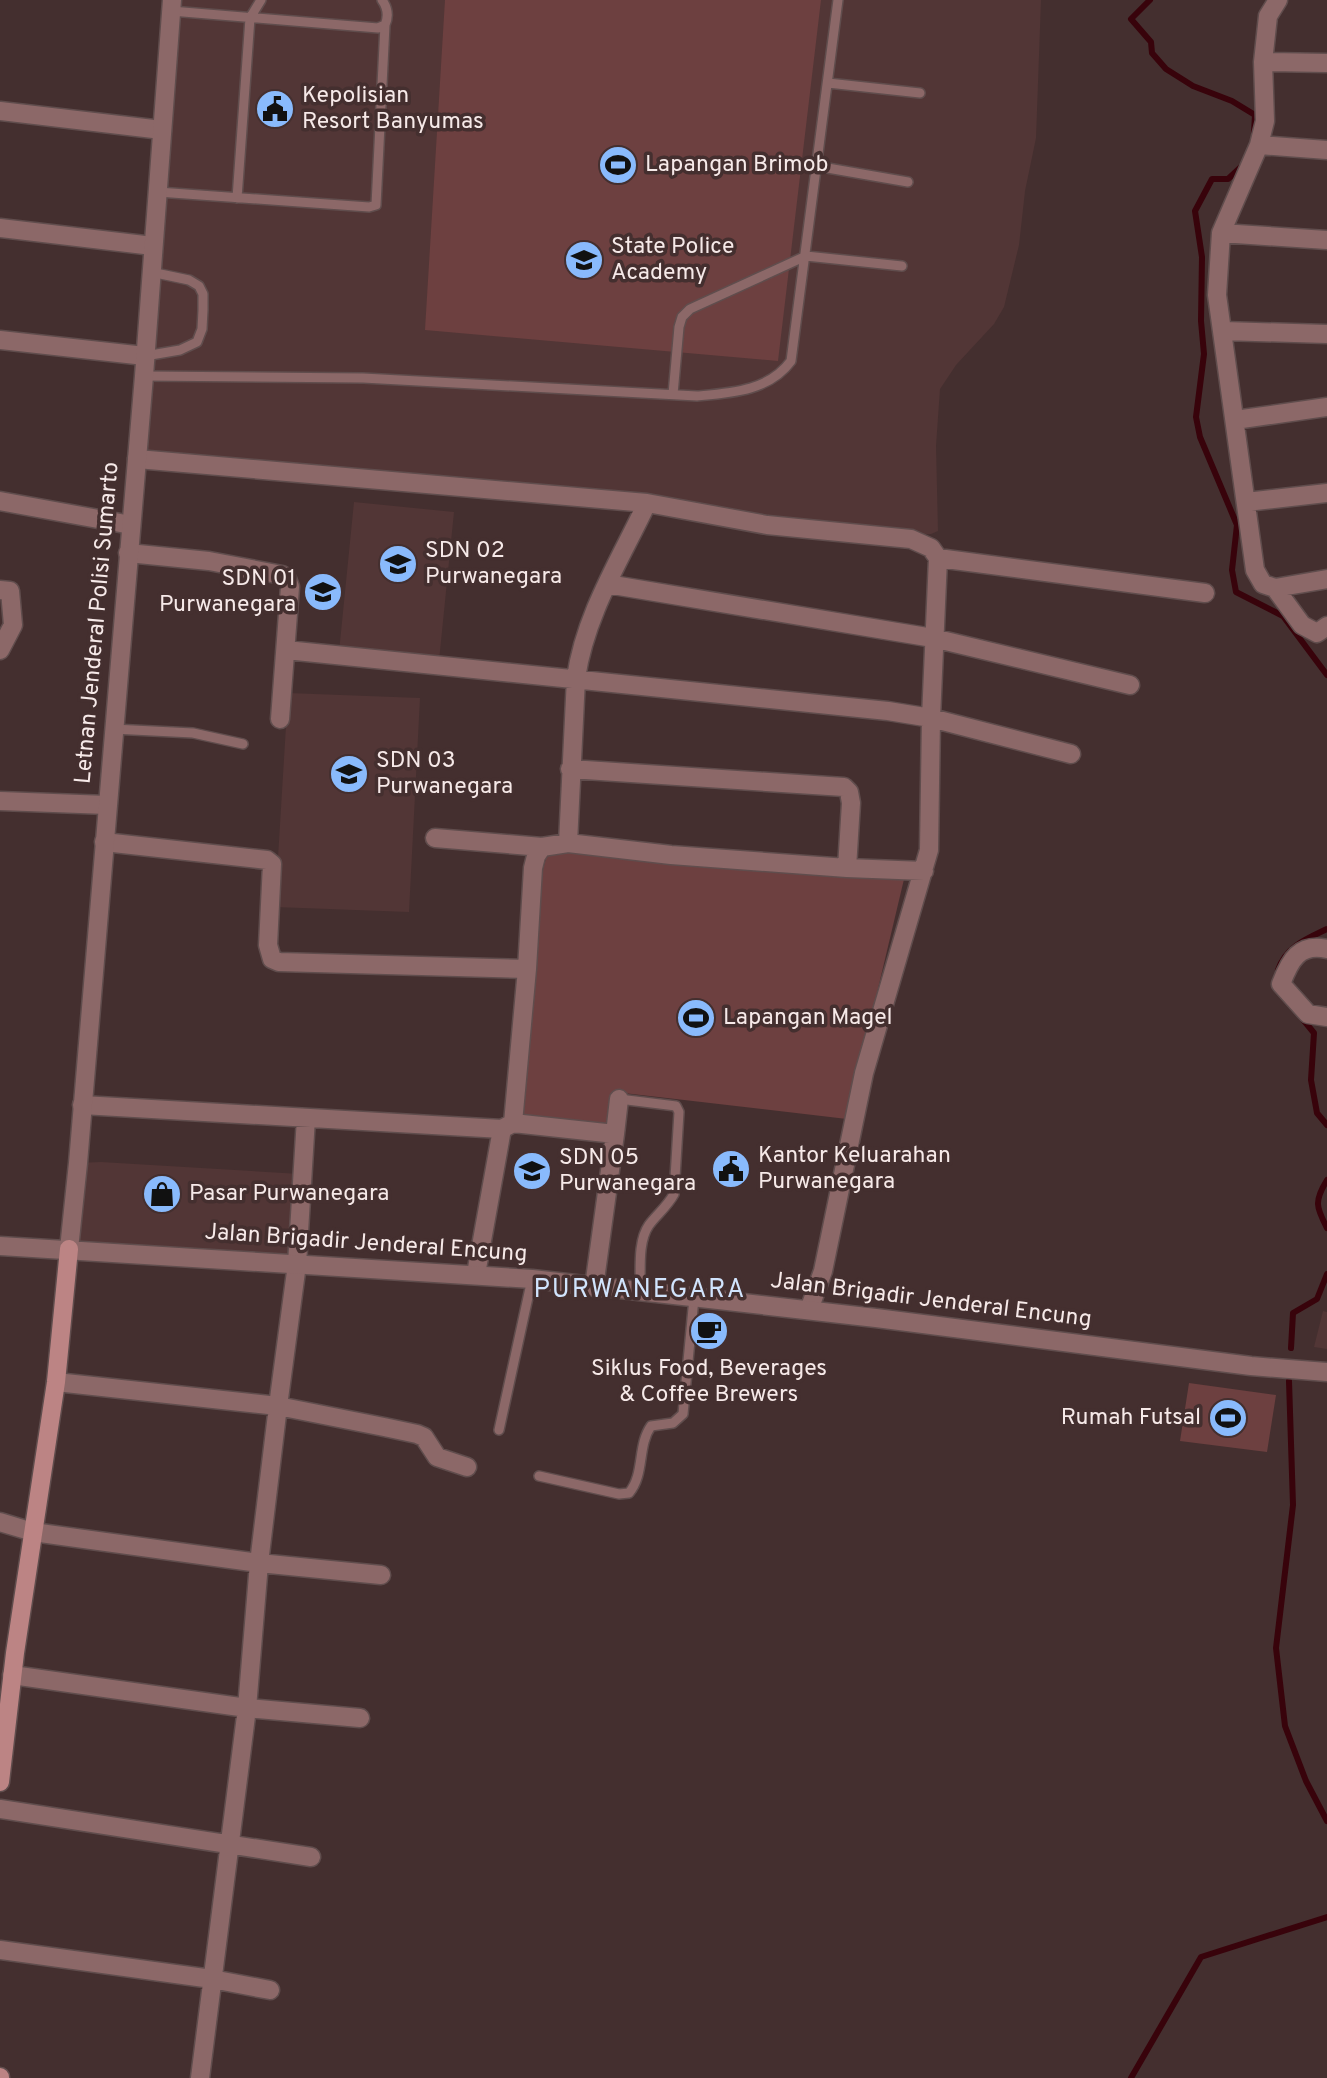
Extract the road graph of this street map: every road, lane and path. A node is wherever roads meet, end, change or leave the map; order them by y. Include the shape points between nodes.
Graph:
1 (261, 0) edge
2 (382, 0) edge
3 (838, 0) edge
4 (1278, 0) edge
5 (172, 5) edge
6 (250, 18) junction
7 (385, 24) junction
8 (1263, 62) junction
9 (1327, 63) edge
10 (828, 83) junction
11 (920, 93) dead end
12 (0, 111) edge
13 (162, 130) junction
14 (1259, 145) junction
15 (1327, 150) edge
16 (816, 166) junction
17 (908, 182) dead end
18 (158, 192) junction
19 (237, 198) junction
20 (0, 228) edge
21 (1220, 233) junction
22 (1327, 240) edge
23 (153, 246) junction
24 (806, 256) junction
25 (902, 266) dead end
26 (151, 272) junction
27 (1223, 331) junction
28 (1327, 334) edge
29 (0, 340) edge
30 (145, 356) junction
31 (144, 376) junction
32 (674, 394) junction
33 (1327, 407) edge
34 (1235, 420) junction
35 (137, 460) junction
36 (1327, 493) edge
37 (0, 500) edge
38 (1246, 502) junction
39 (647, 503) junction
40 (131, 524) junction
41 (128, 554) junction
42 (938, 558) junction
43 (1327, 579) edge
44 (607, 584) junction
45 (1275, 588) junction
46 (0, 590) edge
47 (1205, 593) dead end
48 (1327, 626) edge
49 (933, 638) junction
50 (0, 650) edge
51 (286, 650) junction
52 (576, 678) junction
53 (1130, 685) dead end
54 (930, 718) junction
55 (279, 719) dead end
56 (113, 729) junction
57 (243, 744) dead end
58 (1071, 754) dead end
59 (570, 769) junction
60 (0, 801) edge
61 (107, 805) junction
62 (435, 838) dead end
63 (104, 842) junction
64 (568, 843) junction
65 (542, 847) junction
66 (846, 868) junction
67 (925, 871) junction
68 (1327, 949) edge
69 (527, 969) junction
70 (1327, 1017) edge
71 (619, 1099) joint
72 (82, 1105) junction
73 (306, 1118) junction
74 (507, 1126) junction
75 (615, 1134) junction
76 (0, 1246) edge
77 (69, 1249) junction
78 (297, 1264) junction
79 (476, 1274) junction
80 (532, 1279) junction
81 (594, 1287) junction
82 (640, 1292) junction
83 (694, 1298) junction
84 (809, 1310) junction
85 (1327, 1372) edge
86 (56, 1382) junction
87 (278, 1406) junction
88 (499, 1430) dead end
89 (467, 1466) dead end
90 (539, 1476) dead end
91 (0, 1522) edge
92 (33, 1532) junction
93 (259, 1563) junction
94 (381, 1575) dead end
95 (7, 1651) edge
96 (12, 1675) junction
97 (247, 1707) junction
98 (360, 1718) dead end
99 (0, 1782) edge
100 (0, 1809) edge
101 (230, 1846) junction
102 (311, 1857) dead end
103 (0, 1950) edge
104 (212, 1979) junction
105 (270, 1990) dead end
106 (200, 2078) edge

1 - 6 lane
2 - 7 lane via 388,18
3 - 10 lane
4 - 8 street via 1268,16
5 - 6 lane
5 - 13 street, Letnan Jenderal Polisi Sumarto
6 - 7 lane via 378,28
6 - 19 lane
7 - 19 lane via 376,205
8 - 9 street
8 - 14 street via 1265,121
10 - 11 lane
10 - 16 lane
12 - 13 street
13 - 18 street, Letnan Jenderal Polisi Sumarto
14 - 15 street
14 - 21 street
16 - 17 lane
16 - 24 lane
18 - 19 lane
18 - 23 street, Letnan Jenderal Polisi Sumarto
20 - 23 street
21 - 22 street
21 - 27 street via 1217,295
23 - 26 street, Letnan Jenderal Polisi Sumarto
24 - 25 lane
24 - 32 lane via 690,309 682,317
24 - 32 lane via 791,361 784,371 774,380 736,393
26 - 30 street, Letnan Jenderal Polisi Sumarto
26 - 30 lane via 199,286 202,329 197,342
27 - 28 street
27 - 34 street
29 - 30 street
30 - 31 street, Letnan Jenderal Polisi Sumarto
31 - 32 lane via 363,378
31 - 35 street, Letnan Jenderal Polisi Sumarto
33 - 34 street
34 - 38 street
35 - 39 street
35 - 40 street, Letnan Jenderal Polisi Sumarto
36 - 38 street
37 - 40 street
38 - 45 street via 1255,570 1263,584
39 - 42 street via 767,524 911,539 932,548
39 - 44 street
40 - 41 street, Letnan Jenderal Polisi Sumarto
41 - 51 street via 209,561 282,575 290,587
41 - 56 street, Letnan Jenderal Polisi Sumarto
42 - 47 street
42 - 49 street
43 - 45 street
44 - 49 street
44 - 52 street via 585,632
45 - 48 street via 1302,625 1317,633
46 - 50 street via 10,591 13,625
49 - 53 street
49 - 54 street
51 - 52 street
51 - 55 street
52 - 54 street
52 - 59 street
54 - 58 street
54 - 67 street
56 - 57 lane via 193,733
56 - 61 street, Letnan Jenderal Polisi Sumarto
59 - 64 street
59 - 66 street via 844,788 851,803
60 - 61 street
61 - 63 street, Letnan Jenderal Polisi Sumarto
62 - 65 street
63 - 69 street via 267,860 272,864 268,945 272,959 279,962
63 - 72 street, Letnan Jenderal Polisi Sumarto
64 - 65 street
64 - 66 street
65 - 69 street via 533,868
66 - 67 street
67 - 84 street via 864,1073 823,1271
68 - 70 street via 1299,952 1281,984 1308,1014
69 - 74 street
71 - 75 street
71 - 82 lane via 676,1106 679,1112 674,1194 645,1234
72 - 73 street
72 - 77 street, Letnan Jenderal Polisi Sumarto
73 - 74 street
73 - 78 street
74 - 75 street
74 - 79 street
75 - 81 street
76 - 77 street, Jalan Brigadir Jenderal Encung
77 - 78 street, Jalan Brigadir Jenderal Encung
77 - 86 main road
78 - 79 street, Jalan Brigadir Jenderal Encung
78 - 87 street
79 - 80 street, Jalan Brigadir Jenderal Encung
80 - 81 street, Jalan Brigadir Jenderal Encung
80 - 88 lane
81 - 82 street, Jalan Brigadir Jenderal Encung
82 - 83 street, Jalan Brigadir Jenderal Encung
83 - 84 street, Jalan Brigadir Jenderal Encung
83 - 90 lane via 683,1414 673,1423 651,1426 645,1435 636,1484 629,1493
84 - 85 street, Jalan Brigadir Jenderal Encung
86 - 87 street
86 - 92 main road
87 - 89 street via 417,1434 437,1457
87 - 93 street
91 - 92 street
92 - 93 street
92 - 95 main road
93 - 94 street
93 - 97 street
95 - 96 main road
96 - 97 street
96 - 99 main road
97 - 98 street
97 - 101 street
100 - 101 street
101 - 102 street
101 - 104 street
103 - 104 street
104 - 105 street
104 - 106 street

